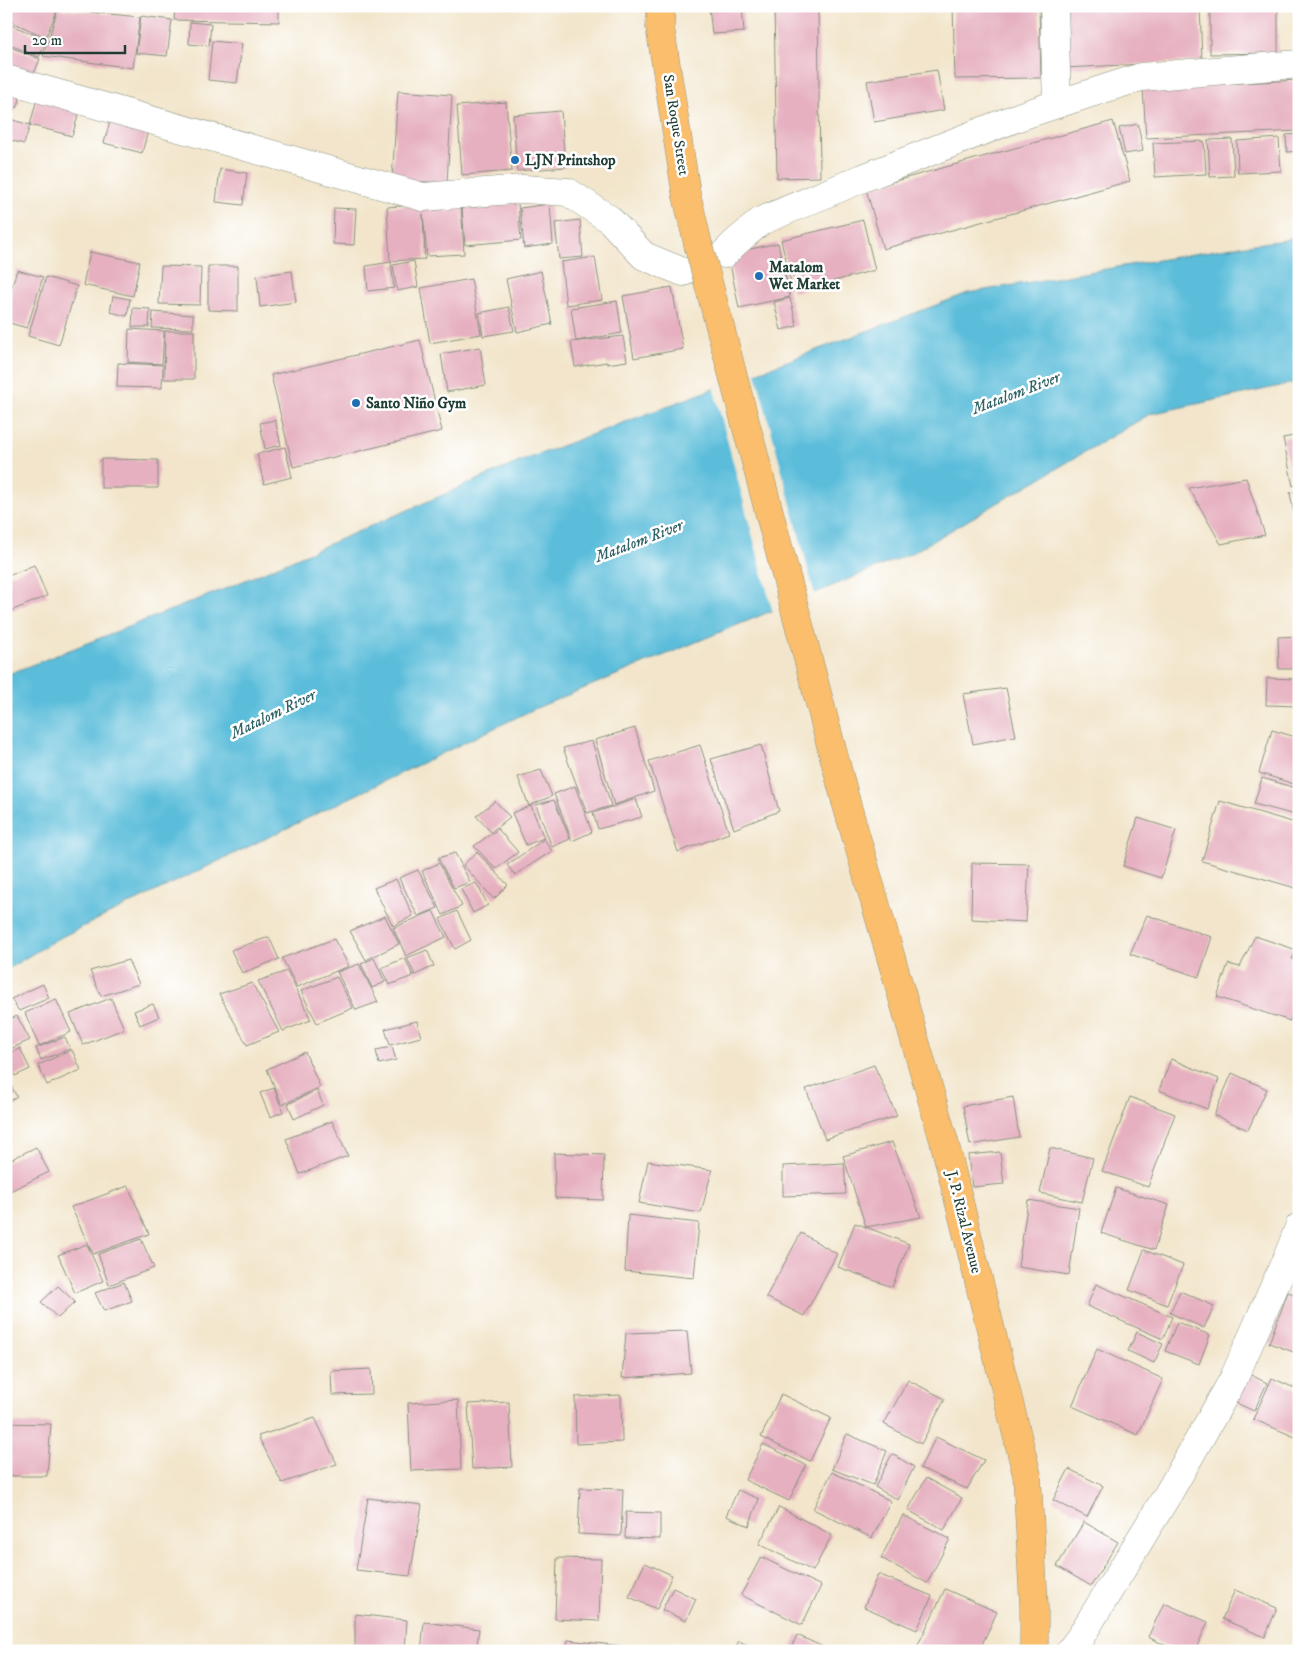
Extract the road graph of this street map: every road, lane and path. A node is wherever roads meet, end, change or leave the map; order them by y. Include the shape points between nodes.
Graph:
1 (662, 6) edge
2 (1054, 6) edge
3 (1299, 64) edge
4 (6, 79) edge
5 (1057, 104) junction
6 (724, 254) dead end
7 (683, 272) dead end
8 (846, 802) joint
9 (1299, 1227) edge
10 (1034, 1651) edge
11 (1070, 1651) edge

1 - 8 main road, San Roque Street, bridge via 660,27 686,192 698,244
2 - 5 street
3 - 5 street via 1141,77
4 - 7 street via 423,197 524,189 568,192 609,219 644,256
5 - 6 street via 871,174 761,222
8 - 10 main road, J. P. Rizal Avenue via 944,1141 1027,1475
9 - 11 street via 1233,1380 1168,1494

